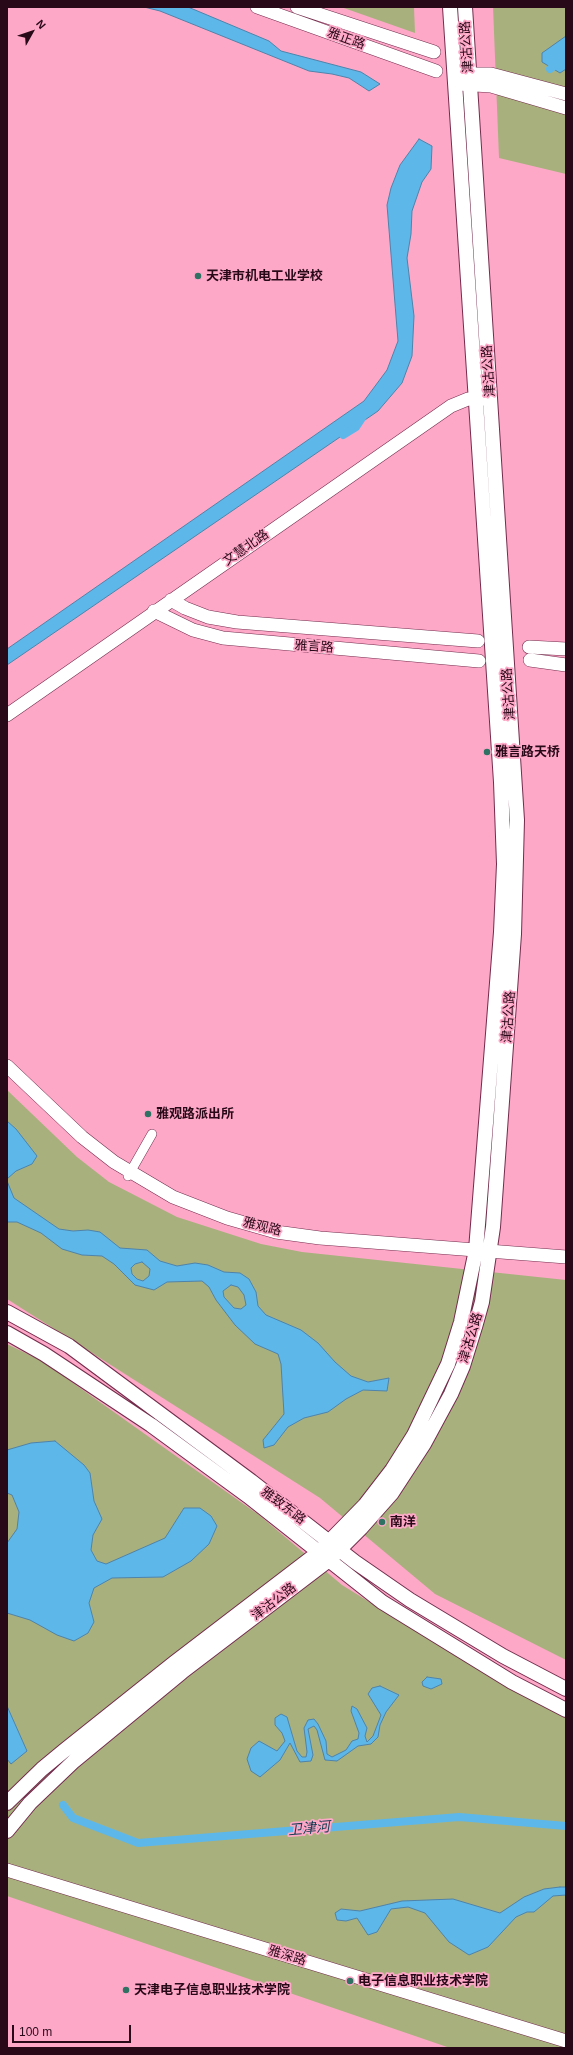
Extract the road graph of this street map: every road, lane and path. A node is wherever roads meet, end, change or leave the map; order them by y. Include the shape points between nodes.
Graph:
1 (257, 7) edge
2 (297, 7) edge
3 (450, 7) edge
4 (465, 7) edge
5 (434, 52) dead end
6 (436, 71) dead end
7 (462, 79) junction
8 (566, 94) edge
9 (566, 108) edge
10 (476, 395) junction
11 (491, 395) junction
12 (171, 600) junction
13 (154, 611) junction
14 (478, 642) dead end
15 (529, 646) dead end
16 (566, 648) edge
17 (530, 660) dead end
18 (479, 661) dead end
19 (566, 665) edge
20 (7, 707) edge
21 (7, 715) edge
22 (7, 1066) edge
23 (7, 1072) edge
24 (152, 1134) dead end
25 (129, 1174) junction
26 (483, 1253) junction
27 (566, 1257) edge
28 (566, 1261) edge
29 (7, 1312) edge
30 (7, 1333) edge
31 (335, 1546) junction
32 (324, 1556) junction
33 (566, 1689) edge
34 (566, 1710) edge
35 (7, 1804) edge
36 (7, 1831) edge
37 (7, 1864) edge
38 (7, 1870) edge
39 (566, 2035) edge
40 (566, 2041) edge

1 - 6 main road, 雅正路
2 - 5 main road, 雅正路
3 - 7 main road, 津沽公路
4 - 7 main road, 津沽公路
7 - 8 main road via 490,74
7 - 9 main road
7 - 10 main road, 津沽公路
7 - 11 main road, 津沽公路
10 - 11 main road, 文慧北路
10 - 12 main road, 文慧北路 via 450,406
10 - 20 main road, 文慧北路 via 452,398
10 - 26 main road, 津沽公路 via 502,782 504,864
11 - 26 main road, 津沽公路 via 517,836 508,1029
12 - 13 main road, 文慧北路
12 - 14 main road, 雅言路 via 202,614 237,622
13 - 18 main road, 雅言路 via 193,630 223,638
13 - 21 main road, 文慧北路
15 - 16 main road
17 - 19 main road
22 - 25 main road, 雅观路 via 92,1146
23 - 25 main road, 雅观路 via 79,1140
24 - 25 street
25 - 26 main road, 雅观路 via 189,1204 276,1232
26 - 27 main road, 雅观路
26 - 28 main road, 雅观路
26 - 31 main road, 津沽公路 via 475,1327 451,1394 408,1471 383,1503
29 - 31 main road, 雅致东路 via 69,1346
30 - 32 main road, 雅致东路 via 44,1354 151,1425
31 - 32 main road, 津沽公路
31 - 33 main road, 雅致东路 via 445,1622
32 - 34 main road, 雅致东路 via 382,1602 424,1629 512,1682
32 - 35 main road, 津沽公路 via 180,1658 42,1769
32 - 36 main road, 津沽公路 via 74,1761 30,1803
37 - 39 main road, 雅深路
38 - 40 main road, 雅深路

